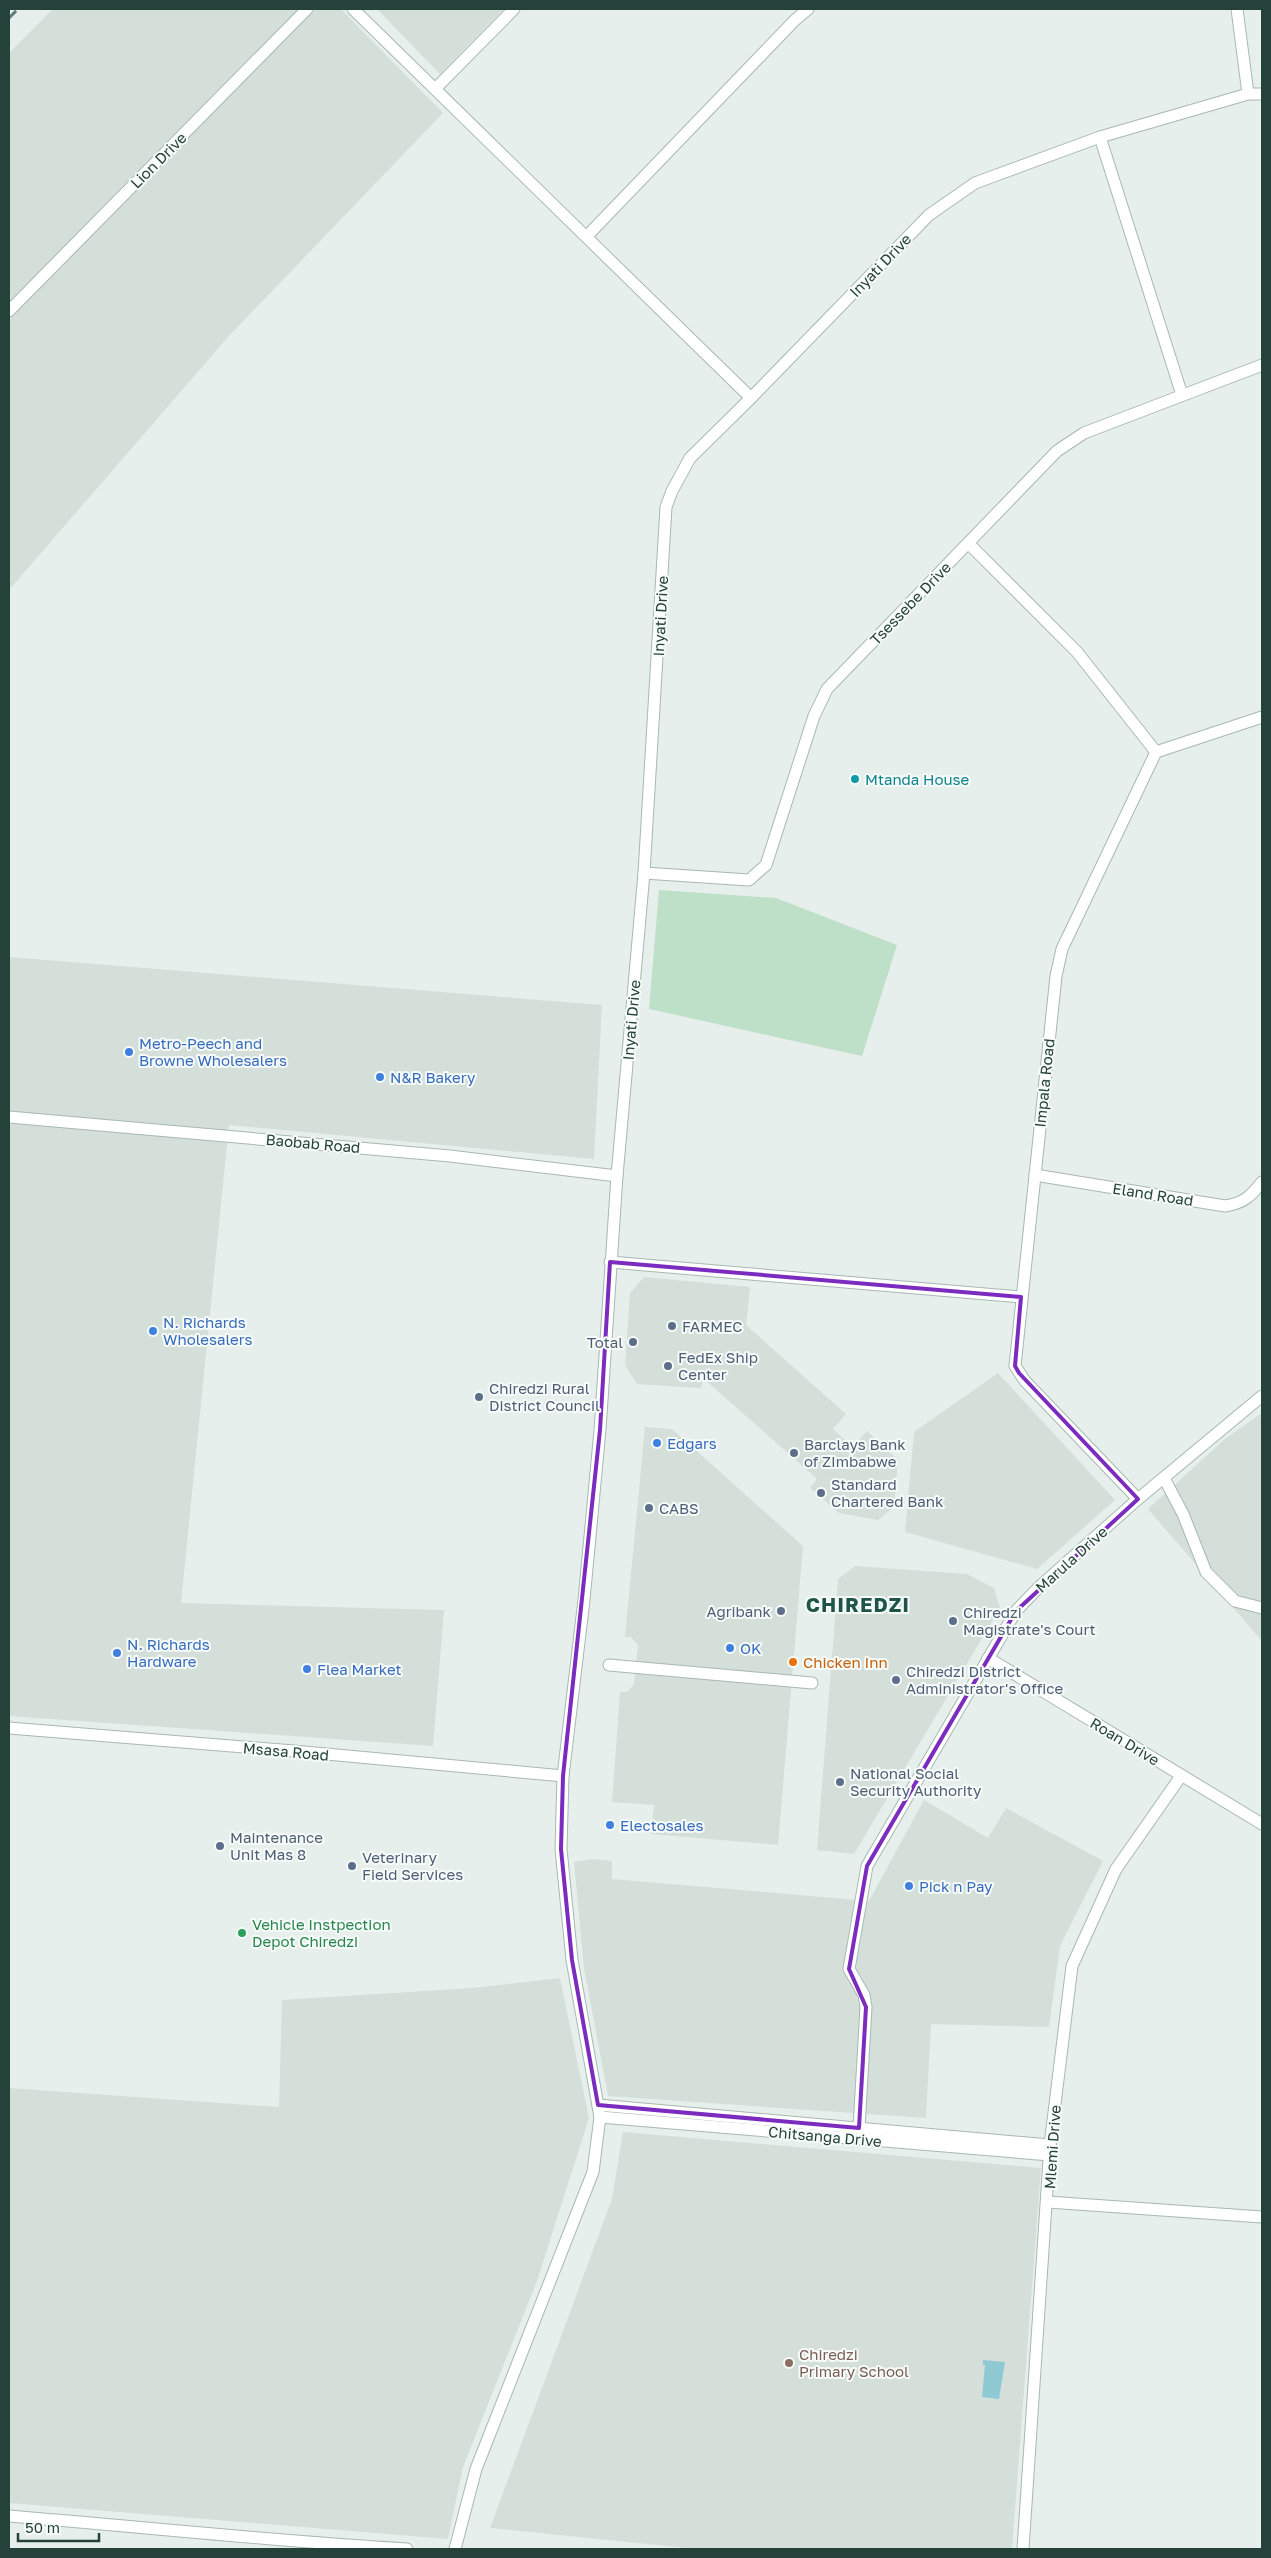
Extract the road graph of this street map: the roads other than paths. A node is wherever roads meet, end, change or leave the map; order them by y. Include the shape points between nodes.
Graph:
1 (307, 9) edge
2 (353, 9) edge
3 (514, 9) edge
4 (808, 9) edge
5 (1237, 9) edge
6 (436, 88) junction
7 (1248, 94) junction
8 (1262, 94) edge
9 (1100, 137) junction
10 (587, 236) junction
11 (9, 311) edge
12 (1262, 365) edge
13 (1182, 395) junction
14 (751, 398) junction
15 (968, 543) junction
16 (1262, 717) edge
17 (1156, 752) junction
18 (644, 873) junction
19 (9, 1117) edge
20 (1035, 1175) junction
21 (617, 1176) junction
22 (1262, 1182) edge
23 (610, 1262) junction
24 (1021, 1297) junction
25 (1262, 1396) edge
26 (1164, 1478) junction
27 (1138, 1499) junction
28 (1262, 1608) edge
29 (988, 1658) junction
30 (610, 1665) dead end
31 (812, 1683) dead end
32 (9, 1728) edge
33 (563, 1776) junction
34 (1181, 1776) junction
35 (1262, 1824) edge
36 (598, 2105) junction
37 (600, 2117) junction
38 (859, 2128) junction
39 (1050, 2150) junction
40 (1048, 2202) junction
41 (1262, 2217) edge
42 (9, 2516) edge
43 (407, 2549) edge
44 (455, 2549) edge
45 (1023, 2549) edge

1 - 11 street, Lion Drive
2 - 6 street
3 - 6 street
4 - 10 street
5 - 7 street
6 - 10 street
7 - 8 street, Inyati Drive
7 - 9 street, Inyati Drive
9 - 13 street
9 - 14 street, Inyati Drive via 975,183 951,198 929,215
10 - 14 street
12 - 13 street, Tsessebe Drive
13 - 15 street, Tsessebe Drive via 1084,433 1057,451
14 - 18 street, Inyati Drive via 690,458 666,507
15 - 17 street via 1077,652
15 - 18 street, Tsessebe Drive via 827,689 814,716 766,865 749,880
16 - 17 street
17 - 20 street, Impala Road via 1062,948 1056,976
18 - 21 street, Inyati Drive
19 - 21 street, Baobab Road via 441,1155
20 - 22 street, Eland Road via 1226,1206 1248,1199
20 - 24 street, Impala Road
21 - 23 street, Inyati Drive
23 - 24 street
23 - 33 street, Inyati Drive via 584,1600
24 - 27 street, Impala Road via 1015,1366 1019,1373
25 - 26 street, Marula Drive
26 - 27 street, Marula Drive
26 - 28 street via 1183,1514 1206,1572 1235,1601
27 - 29 street, Marula Drive via 1038,1586 1016,1611
29 - 34 street, Roan Drive
29 - 38 street, Marula Drive via 867,1866 849,1968 864,1995 866,2007
30 - 31 street
32 - 33 street, Msasa Road
33 - 36 street, Inyati Drive via 561,1849 572,1960
34 - 35 street, Roan Drive
34 - 39 street, Mlemi Drive via 1116,1869 1072,1966
36 - 37 street, Inyati Drive
36 - 38 street
37 - 39 street, Chitsanga Drive
37 - 44 street, Inyati Drive via 592,2172 476,2469
38 - 39 street
39 - 40 street, Mlemi Drive
40 - 41 street
40 - 45 street, Mlemi Drive
42 - 43 street via 280,2541

